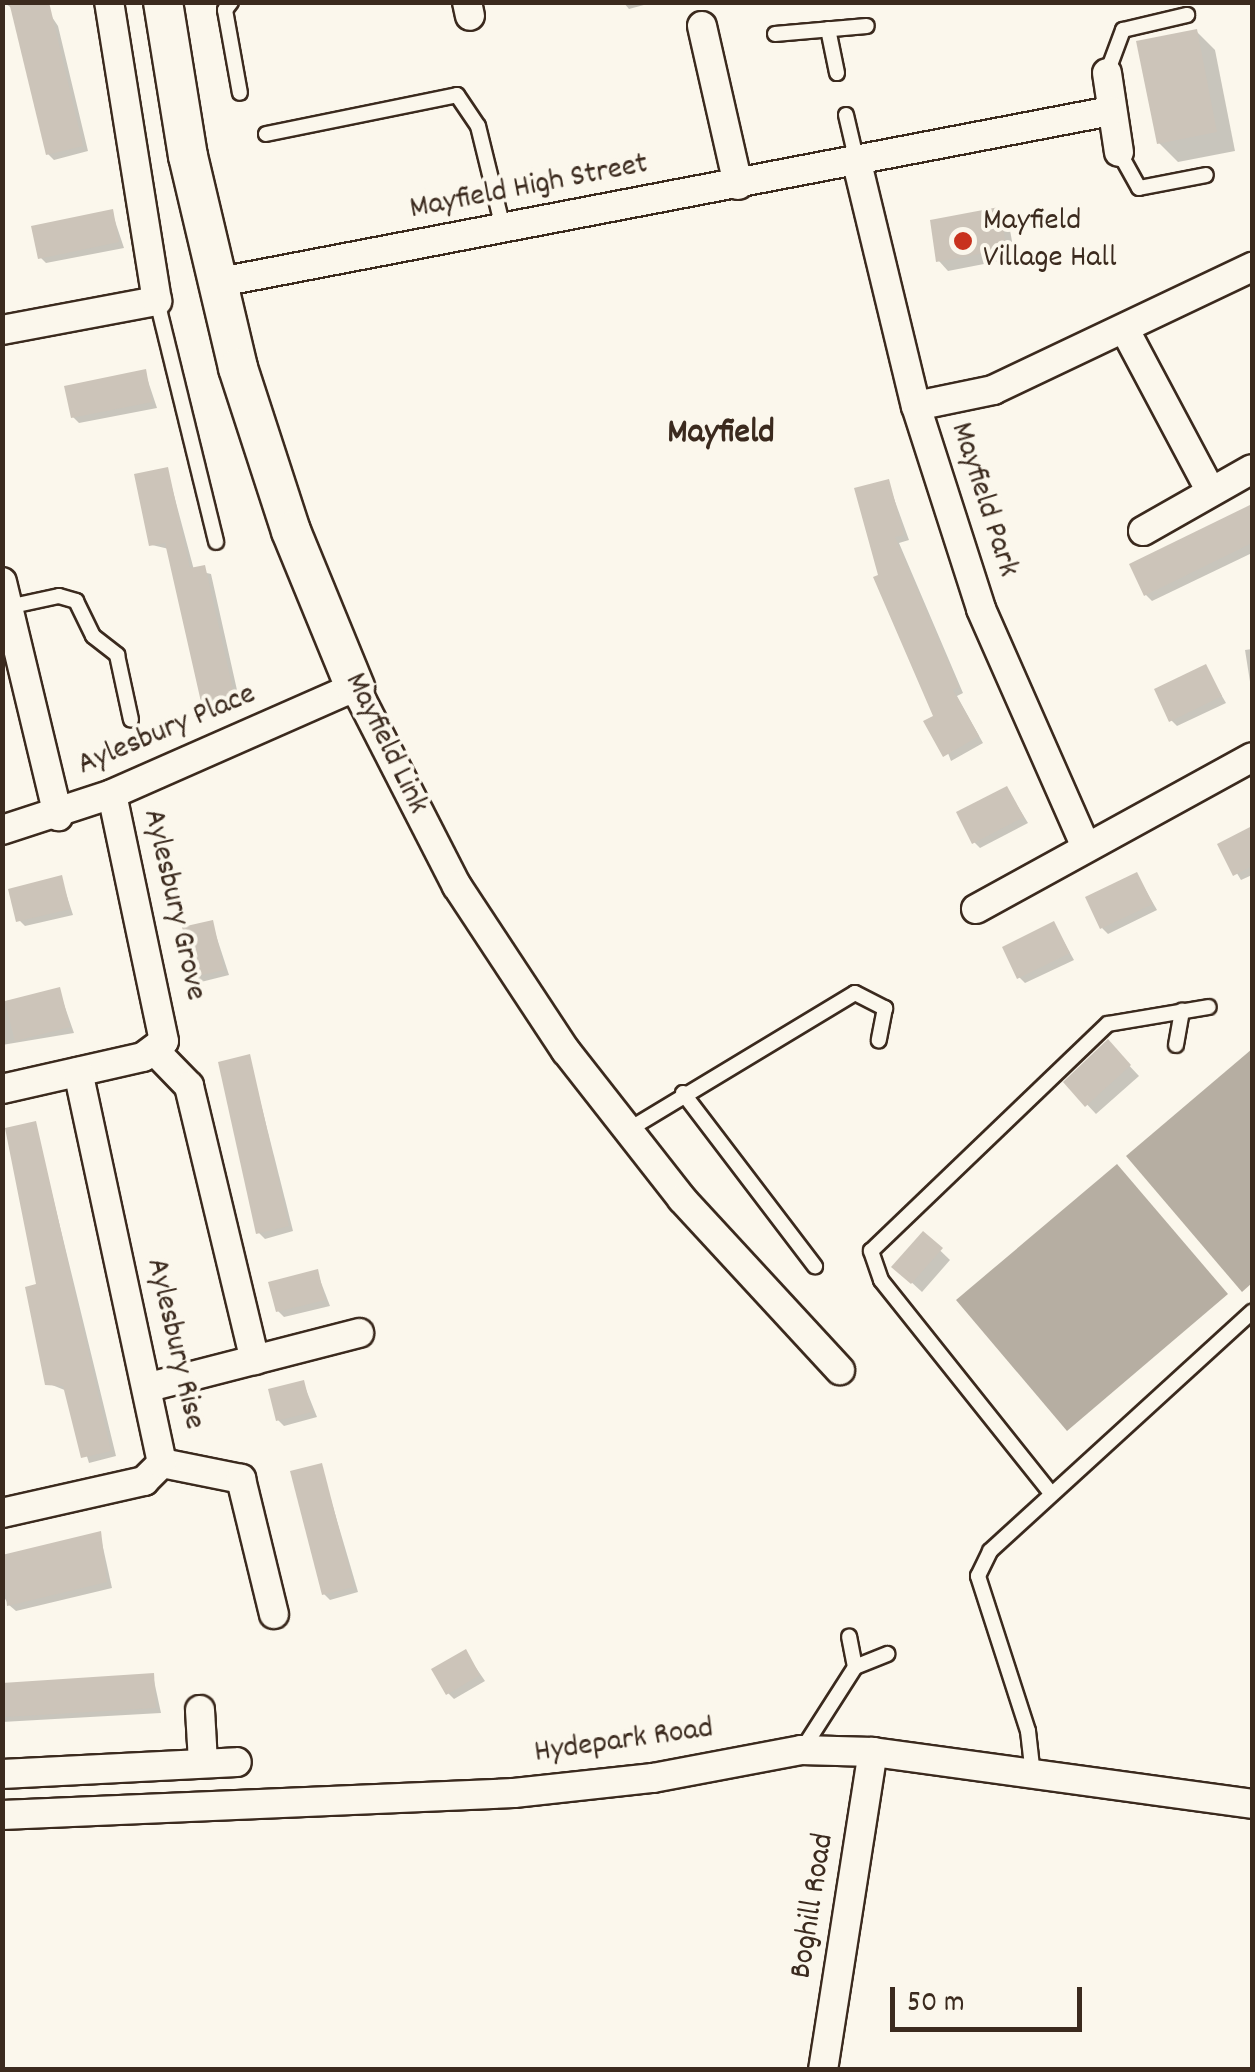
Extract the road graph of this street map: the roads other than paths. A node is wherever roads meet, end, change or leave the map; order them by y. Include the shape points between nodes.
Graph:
1 (109, 2) edge
2 (163, 2) edge
3 (230, 2) edge
4 (1187, 15) dead end
5 (702, 26) dead end
6 (867, 26) dead end
7 (828, 29) junction
8 (775, 34) dead end
9 (837, 72) dead end
10 (1108, 73) joint
11 (240, 93) dead end
12 (1110, 111) junction
13 (846, 115) dead end
14 (266, 134) dead end
15 (1120, 152) joint
16 (857, 162) junction
17 (1206, 175) dead end
18 (738, 185) junction
19 (503, 228) junction
20 (1252, 267) edge
21 (215, 283) junction
22 (157, 301) junction
23 (2, 330) edge
24 (1125, 330) junction
25 (916, 406) junction
26 (1252, 468) edge
27 (1211, 492) junction
28 (1143, 531) dead end
29 (216, 542) dead end
30 (5, 594) edge
31 (355, 688) junction
32 (15, 692) edge
33 (131, 720) dead end
34 (1252, 757) edge
35 (112, 794) junction
36 (58, 816) junction
37 (2, 830) edge
38 (1085, 845) junction
39 (976, 909) dead end
40 (1208, 1007) dead end
41 (1182, 1011) junction
42 (879, 1040) dead end
43 (1176, 1045) dead end
44 (155, 1051) junction
45 (78, 1072) junction
46 (2, 1089) edge
47 (682, 1093) junction
48 (628, 1130) junction
49 (815, 1266) dead end
50 (1252, 1312) edge
51 (359, 1333) dead end
52 (255, 1360) junction
53 (840, 1370) dead end
54 (149, 1386) junction
55 (162, 1463) junction
56 (1050, 1492) junction
57 (2, 1513) edge
58 (274, 1614) dead end
59 (850, 1637) dead end
60 (886, 1654) dead end
61 (855, 1667) junction
62 (200, 1710) dead end
63 (801, 1750) junction
64 (873, 1752) junction
65 (203, 1762) junction
66 (237, 1762) dead end
67 (2, 1774) edge
68 (1033, 1776) junction
69 (1252, 1804) edge
70 (2, 1814) edge
71 (823, 2070) edge

1 - 22 street
2 - 21 street, Mayfield Link
3 - 11 lane via 224,10
4 - 10 lane via 1123,30
5 - 18 street
6 - 7 lane
7 - 8 lane
7 - 9 lane
10 - 12 street
12 - 15 street
12 - 16 street, Mayfield High Street
13 - 16 lane
14 - 19 lane via 457,95 478,126
15 - 17 lane via 1140,188
16 - 18 street, Mayfield High Street
16 - 25 street, Mayfield Park
18 - 19 street, Mayfield High Street
19 - 21 street, Mayfield High Street
20 - 24 street
21 - 31 street, Mayfield Link via 269,468
22 - 23 street
22 - 29 lane
24 - 25 street via 993,390
24 - 27 street
25 - 38 street, Mayfield Park via 980,609
26 - 27 street
27 - 28 street
30 - 32 street
30 - 33 lane via 76,601 93,636 117,655
31 - 35 street, Aylesbury Place
31 - 48 street, Mayfield Link via 457,886
32 - 36 street
34 - 38 street
35 - 36 street, Aylesbury Place
35 - 44 street, Aylesbury Grove via 166,1027
36 - 37 street, Aylesbury Place
38 - 39 street
40 - 41 lane
41 - 43 lane
41 - 56 lane via 1108,1024 871,1251 880,1280
42 - 47 lane via 885,1008 854,993
44 - 45 street
44 - 52 street via 189,1086
45 - 46 street
45 - 54 street, Aylesbury Rise
47 - 48 lane
47 - 49 lane
48 - 53 street, Mayfield Link
50 - 56 lane
51 - 52 street
52 - 54 street
54 - 55 street, Aylesbury Rise
55 - 57 street, Aylesbury Rise via 144,1482
55 - 58 street via 241,1479 256,1586
56 - 68 lane via 990,1550 978,1576 1028,1731
59 - 61 lane
60 - 61 lane
61 - 63 lane
62 - 65 street
63 - 64 street, Hydepark Road
63 - 70 street, Hydepark Road via 654,1778 514,1794
64 - 68 street, Hydepark Road
64 - 71 street, Boghill Road
65 - 66 street
65 - 67 street
68 - 69 street, Hydepark Road

